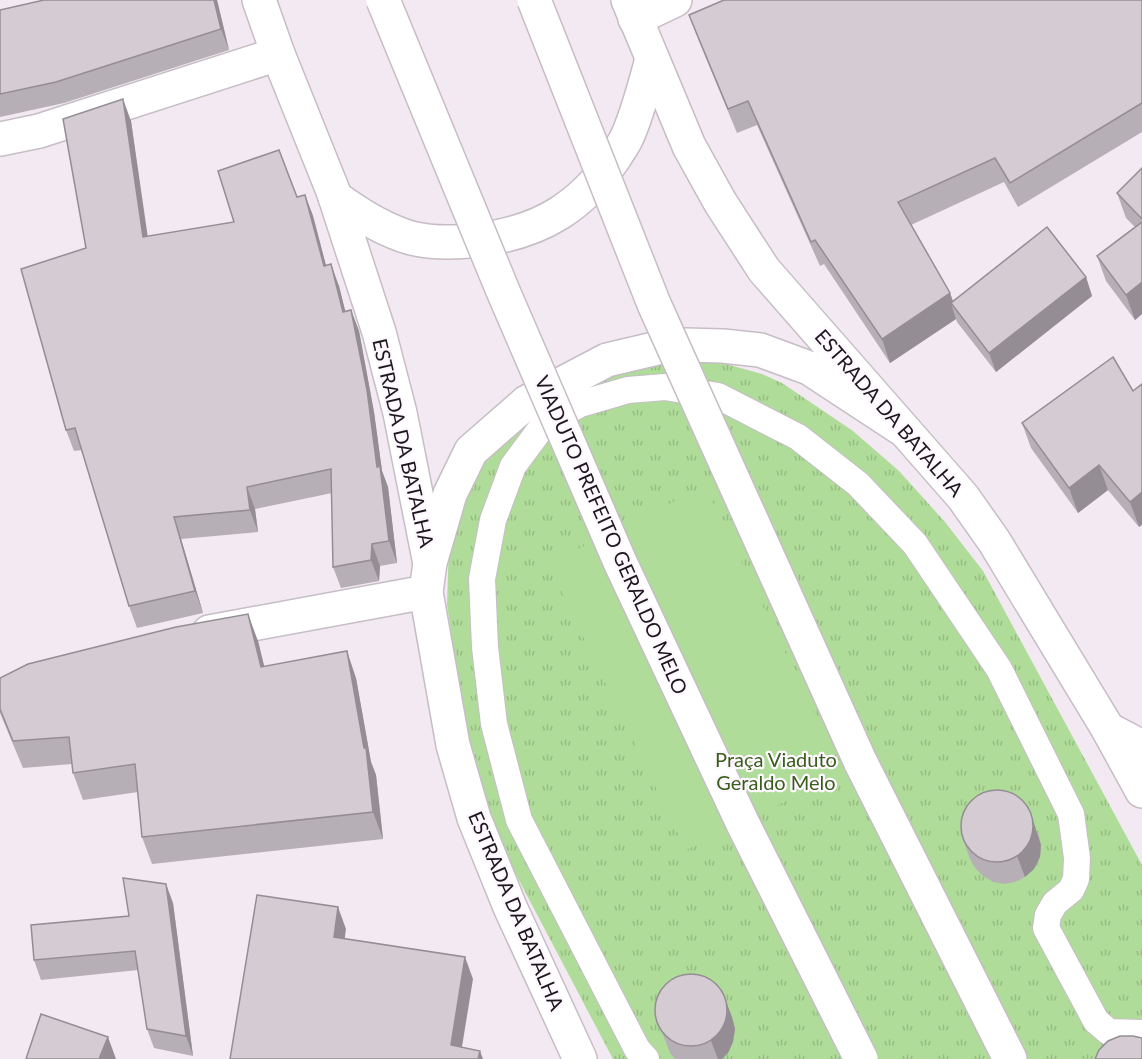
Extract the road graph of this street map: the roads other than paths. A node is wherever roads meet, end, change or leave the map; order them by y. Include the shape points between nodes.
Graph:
1 (259, 0) edge
2 (383, 0) edge
3 (534, 0) edge
4 (675, 0) edge
5 (631, 10) edge
6 (278, 54) junction
7 (652, 58) junction
8 (0, 139) edge
9 (335, 197) junction
10 (905, 431) junction
11 (428, 578) junction
12 (182, 636) edge
13 (1108, 729) junction
14 (1142, 747) edge
15 (1142, 791) edge
16 (1142, 1033) edge
17 (574, 1054) edge
18 (646, 1059) edge
19 (861, 1059) edge
20 (1010, 1059) edge

1 - 6 main road, ESTRADA DA BATALHA
2 - 19 main road, VIADUTO PREFEITO GERALDO MELO, bridge via 620,562 743,824
3 - 20 main road, bridge via 664,326 860,760
4 - 5 main road
5 - 7 main road, ESTRADA DA BATALHA
6 - 8 main road via 39,131
6 - 9 main road, ESTRADA DA BATALHA
7 - 9 main road via 627,138 610,163 593,187 534,227 511,236 460,243 433,242 409,237 361,217
7 - 10 main road, ESTRADA DA BATALHA via 689,146 764,270
9 - 11 main road, ESTRADA DA BATALHA via 379,332 400,413
10 - 11 main road via 809,368 760,350 685,345 607,360 527,402 471,451 450,494
10 - 13 main road, ESTRADA DA BATALHA via 963,497 994,541
11 - 12 main road
11 - 17 main road, ESTRADA DA BATALHA via 453,745 474,818
13 - 14 main road
13 - 15 main road, ESTRADA DA BATALHA
16 - 18 lane via 1109,1032 1096,1021 1046,928 1055,903 1071,890 1076,879 1071,814 999,669 915,544 858,484 798,437 718,396 665,387 628,390 580,404 545,423 513,466 493,520 482,579 494,724 519,820 637,1049

